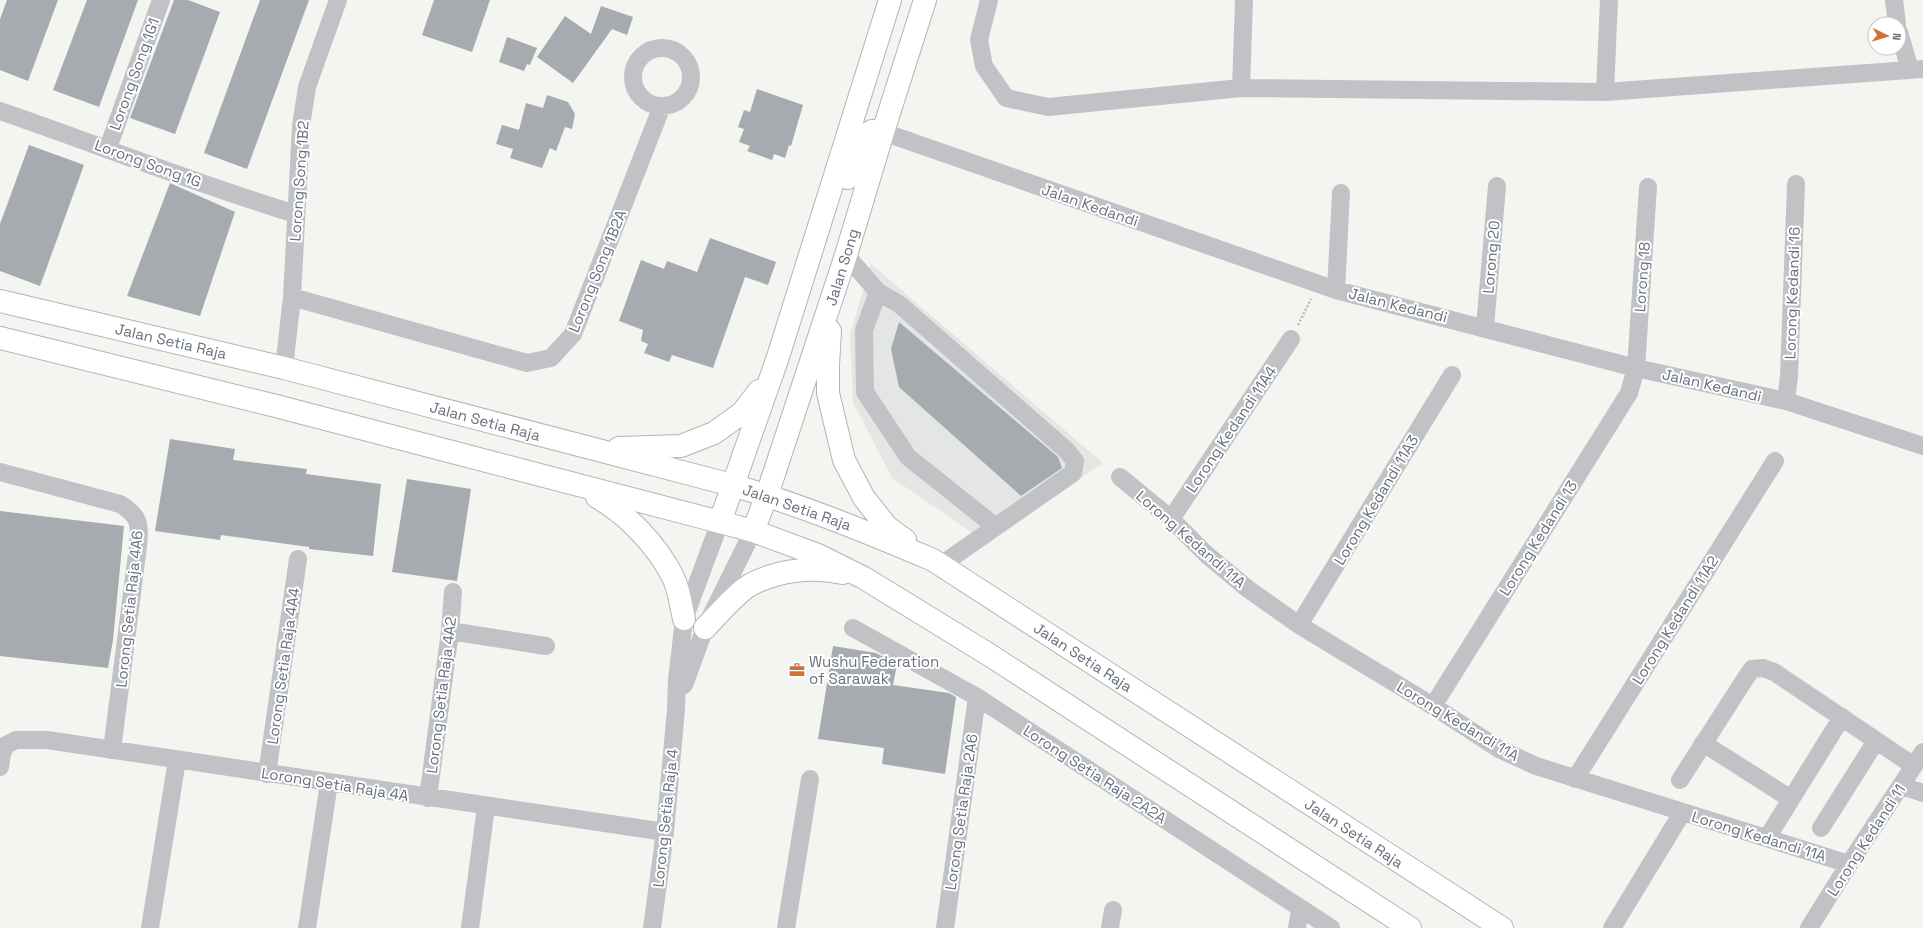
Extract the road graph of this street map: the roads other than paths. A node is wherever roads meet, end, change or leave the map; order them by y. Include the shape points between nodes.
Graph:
1 (161, 0) edge
2 (338, 0) edge
3 (890, 0) edge
4 (925, 0) edge
5 (989, 0) edge
6 (1244, 0) edge
7 (1609, 0) edge
8 (1894, 0) edge
9 (1896, 16) edge
10 (1907, 50) edge
11 (1916, 70) edge
12 (1241, 88) junction
13 (1605, 92) junction
14 (662, 106) dead end
15 (0, 111) edge
16 (883, 132) junction
17 (108, 148) junction
18 (1796, 184) dead end
19 (1496, 186) dead end
20 (1648, 187) dead end
21 (1341, 193) dead end
22 (296, 214) junction
23 (810, 254) junction
24 (846, 255) junction
25 (1336, 290) junction
26 (878, 292) junction
27 (292, 297) junction
28 (833, 298) junction
29 (0, 301) edge
30 (1485, 327) junction
31 (0, 338) edge
32 (1290, 338) road end
33 (778, 357) junction
34 (284, 368) junction
35 (1636, 368) junction
36 (1452, 375) dead end
37 (1786, 401) junction
38 (584, 446) junction
39 (1923, 446) edge
40 (1775, 461) dead end
41 (0, 472) edge
42 (1120, 477) dead end
43 (573, 485) junction
44 (732, 485) junction
45 (767, 495) junction
46 (1171, 519) junction
47 (720, 522) junction
48 (996, 527) junction
49 (753, 531) junction
50 (298, 559) dead end
51 (937, 562) junction
52 (864, 578) junction
53 (453, 592) dead end
54 (684, 619) junction
55 (1299, 625) junction
56 (705, 628) junction
57 (854, 628) dead end
58 (450, 632) junction
59 (546, 646) dead end
60 (977, 697) junction
61 (1433, 706) junction
62 (676, 709) junction
63 (1842, 717) junction
64 (1876, 741) junction
65 (1703, 743) junction
66 (112, 750) junction
67 (1919, 759) edge
68 (177, 760) junction
69 (0, 767) edge
70 (268, 774) junction
71 (810, 779) dead end
72 (1575, 779) junction
73 (1680, 780) dead end
74 (329, 783) junction
75 (1902, 786) junction
76 (1923, 793) edge
77 (428, 798) junction
78 (1791, 799) junction
79 (486, 807) junction
80 (1682, 813) junction
81 (1821, 828) dead end
82 (665, 832) junction
83 (1767, 838) junction
84 (1849, 864) junction
85 (1443, 891) junction
86 (1300, 908) junction
87 (1112, 910) dead end
88 (150, 928) edge
89 (307, 928) edge
90 (470, 928) edge
91 (652, 928) edge
92 (786, 928) edge
93 (946, 928) edge
94 (1110, 928) edge
95 (1297, 928) edge
96 (1331, 928) edge
97 (1410, 928) edge
98 (1475, 928) edge
99 (1502, 928) edge
100 (1612, 928) edge
101 (1809, 928) edge

1 - 17 street, Lorong Song 1G1
2 - 22 street, Lorong Song 1B2 via 307,87 301,126
3 - 23 main road
4 - 16 main road, Jalan Song
5 - 12 street via 979,40 984,66 1006,98 1048,107
6 - 12 street
7 - 13 street
8 - 9 street
10 - 11 street
11 - 13 street
12 - 13 street
14 - 27 street, Lorong Song 1B2A via 574,334 551,358 527,364
15 - 17 street, Lorong Song 1G
16 - 23 main road via 872,131 866,135 840,198
16 - 24 main road, Jalan Song
16 - 25 street, Jalan Kedandi
17 - 22 street, Lorong Song 1G via 239,197
18 - 37 street, Lorong Kedandi 16
19 - 30 street, Lorong 20
20 - 35 street, Lorong 18
21 - 25 street
22 - 27 street, Lorong Song 1B2
23 - 33 main road
24 - 26 street
24 - 28 main road, Jalan Song
25 - 30 street, Jalan Kedandi
26 - 48 street via 864,330 865,392 908,457
26 - 48 street via 900,304 1066,450 1075,461 1073,473
27 - 34 street, Lorong Song 1B2
28 - 45 main road, Jalan Song
28 - 51 main road via 828,393 844,460 864,498 887,527
29 - 34 main road, Jalan Setia Raja
30 - 35 street, Jalan Kedandi
31 - 43 main road via 276,406
32 - 46 street, Lorong Kedandi 11A4
33 - 38 main road via 742,414 714,433 681,446
33 - 44 main road
34 - 38 main road, Jalan Setia Raja
35 - 37 street, Jalan Kedandi
35 - 61 street, Lorong Kedandi 13 via 1629,393
36 - 55 street, Lorong Kedandi 11A3
37 - 39 street, Jalan Kedandi
38 - 44 main road, Jalan Setia Raja
40 - 72 street, Lorong Kedandi 11A2
41 - 66 street, Lorong Setia Raja 4A6 via 120,504 138,519 138,546
42 - 46 street, Lorong Kedandi 11A
43 - 47 main road
43 - 54 main road via 605,502 625,516 642,533 673,577
44 - 45 main road, Jalan Setia Raja
44 - 47 main road
45 - 49 main road, Jalan Song
45 - 51 main road, Jalan Setia Raja via 844,522
46 - 55 street, Lorong Kedandi 11A via 1248,589
47 - 49 main road
47 - 54 street, Lorong Setia Raja 4
48 - 51 street
49 - 52 main road via 818,555
49 - 56 street, Lorong Setia Raja 4
50 - 70 street, Lorong Setia Raja 4A4
51 - 85 main road, Jalan Setia Raja
52 - 56 main road via 810,569 782,573 749,586
52 - 97 main road via 988,654
53 - 58 street, Lorong Setia Raja 4A2
54 - 62 street, Lorong Setia Raja 4
55 - 61 street, Lorong Kedandi 11A
56 - 62 street, Lorong Setia Raja 4
57 - 60 street, Lorong Setia Raja 2A2A
58 - 59 street
58 - 77 street, Lorong Setia Raja 4A2
60 - 86 street, Lorong Setia Raja 2A2A
60 - 93 street, Lorong Setia Raja 2A6
61 - 72 street, Lorong Kedandi 11A via 1499,749 1536,766
62 - 82 street, Lorong Setia Raja 4
63 - 64 street
63 - 65 street via 1774,672 1763,668 1752,669
63 - 78 street
64 - 67 street
64 - 81 street
65 - 73 street
65 - 78 street
66 - 68 street, Lorong Setia Raja 4A
66 - 69 street, Lorong Setia Raja 4A via 47,740 16,740 6,745
67 - 75 street, Lorong Kedandi 11
68 - 70 street, Lorong Setia Raja 4A
68 - 88 street
70 - 74 street, Lorong Setia Raja 4A
71 - 92 street
72 - 80 street, Lorong Kedandi 11A
74 - 77 street, Lorong Setia Raja 4A
74 - 89 street
75 - 76 street
75 - 84 street, Lorong Kedandi 11
77 - 79 street, Lorong Setia Raja 4A
78 - 83 street
79 - 82 street, Lorong Setia Raja 4A
79 - 90 street
80 - 83 street, Lorong Kedandi 11A
80 - 100 street
82 - 91 street, Lorong Setia Raja 4
83 - 84 street, Lorong Kedandi 11A
84 - 101 street, Lorong Kedandi 11
85 - 98 main road via 1457,916
85 - 99 main road, Jalan Setia Raja
86 - 95 street
86 - 96 street, Lorong Setia Raja 2A2A
87 - 94 street

